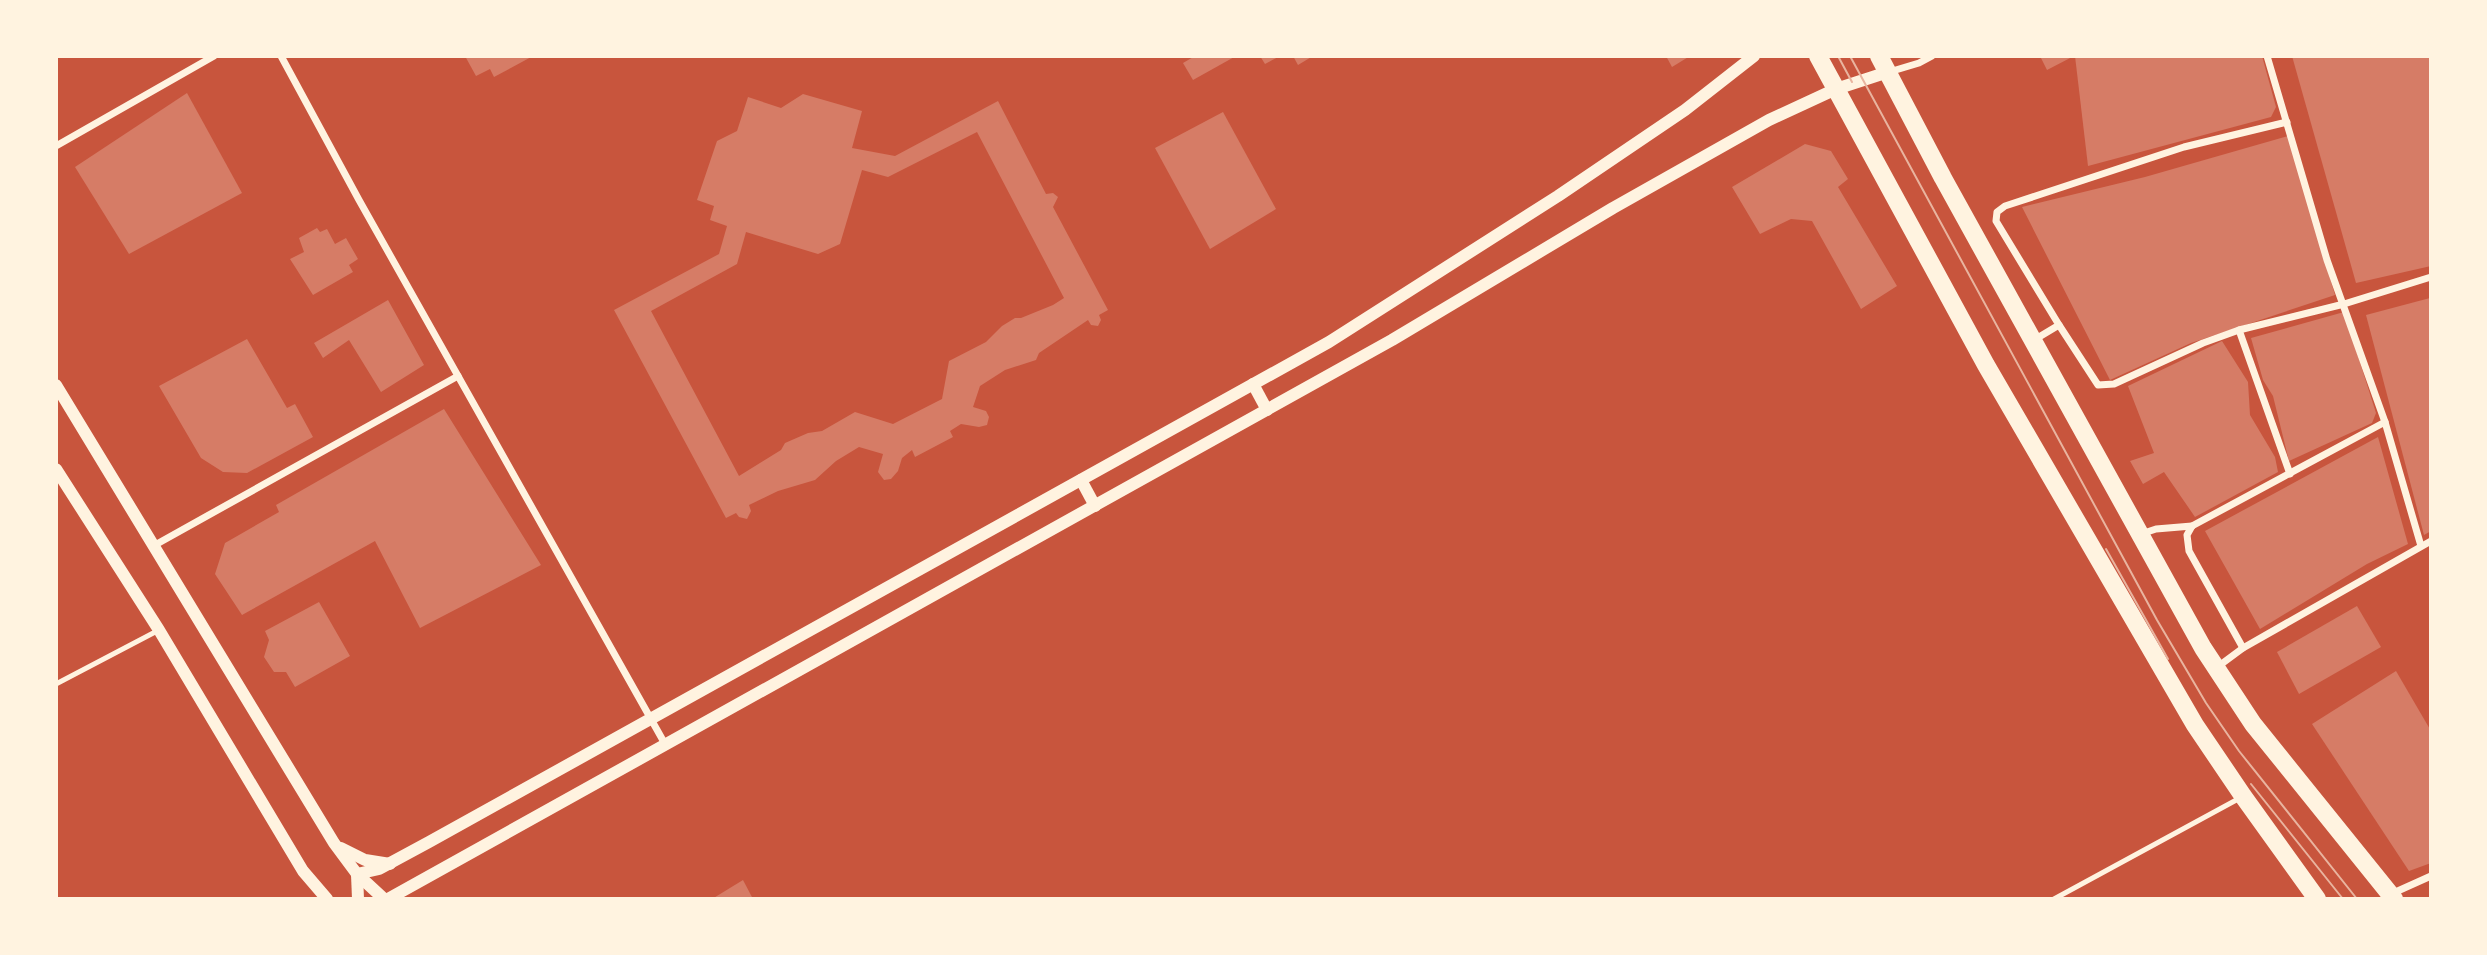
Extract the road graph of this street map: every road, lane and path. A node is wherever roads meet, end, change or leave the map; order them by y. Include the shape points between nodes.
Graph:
1 (214, 56) edge
2 (281, 56) edge
3 (1754, 56) edge
4 (1818, 56) edge
5 (1931, 56) edge
6 (2267, 56) edge
7 (1883, 64) edge
8 (1836, 89) junction
9 (2287, 122) junction
10 (56, 146) edge
11 (2431, 277) edge
12 (2344, 303) junction
13 (2059, 325) junction
14 (2239, 330) junction
15 (2032, 341) junction
16 (458, 376) junction
17 (1252, 384) junction
18 (56, 385) edge
19 (1266, 410) junction
20 (2385, 422) junction
21 (56, 469) edge
22 (2290, 474) junction
23 (1081, 480) junction
24 (1095, 506) junction
25 (2192, 526) junction
26 (2139, 535) junction
27 (2431, 541) edge
28 (155, 545) junction
29 (2420, 546) junction
30 (159, 630) junction
31 (2243, 648) junction
32 (2216, 668) junction
33 (56, 684) edge
34 (651, 718) junction
35 (665, 744) junction
36 (2243, 796) junction
37 (334, 843) junction
38 (390, 864) junction
39 (357, 874) junction
40 (2431, 876) edge
41 (2392, 896) edge
42 (327, 899) edge
43 (358, 899) edge
44 (386, 899) edge
45 (2054, 899) edge
46 (2317, 899) edge

1 - 10 street
2 - 16 street
3 - 17 street via 1685,110 1558,196 1329,342
4 - 8 main road
5 - 7 street via 1919,63
6 - 9 street
7 - 8 street
7 - 15 main road
8 - 19 street via 1769,120
8 - 36 main road via 1986,365 2195,725
9 - 12 street
9 - 13 street via 2185,147 1997,212 1996,220
11 - 12 street
12 - 14 street
12 - 20 street
13 - 14 street via 2098,385 2114,383
13 - 15 street
14 - 22 street
15 - 26 main road
16 - 28 street
16 - 34 street
17 - 19 street
17 - 23 street
18 - 28 street
19 - 24 street
20 - 22 street
20 - 29 street
21 - 30 street
22 - 25 street
23 - 24 street
23 - 34 street
24 - 35 street
25 - 26 street
25 - 31 street via 2187,535 2189,551
26 - 32 main road
27 - 29 street
28 - 37 street
29 - 31 street
30 - 33 lane
30 - 42 street via 303,871
31 - 32 street
32 - 41 main road via 2253,724
34 - 35 street
34 - 38 street
35 - 44 street
36 - 45 lane
36 - 46 main road
37 - 38 street via 354,856
37 - 39 street
38 - 39 street
39 - 43 street
39 - 44 street
40 - 41 street

